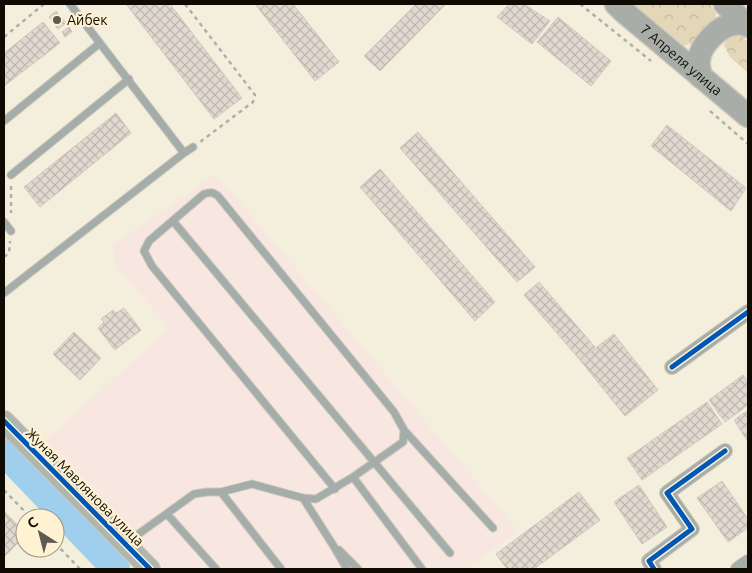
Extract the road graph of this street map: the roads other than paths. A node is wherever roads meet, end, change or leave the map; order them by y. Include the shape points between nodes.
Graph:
1 (70, 4) edge
2 (616, 4) edge
3 (725, 4) edge
4 (747, 25) edge
5 (100, 43) junction
6 (701, 77) junction
7 (129, 79) junction
8 (748, 116) edge
9 (4, 121) edge
10 (193, 147) road end
11 (184, 153) junction
12 (11, 175) road end
13 (173, 221) junction
14 (4, 222) edge
15 (11, 231) road end
16 (4, 293) edge
17 (748, 312) edge
18 (672, 368) dead end
19 (4, 421) edge
20 (404, 430) junction
21 (725, 451) dead end
22 (374, 463) junction
23 (353, 477) junction
24 (335, 489) junction
25 (220, 492) junction
26 (303, 498) junction
27 (167, 514) junction
28 (493, 528) dead end
29 (126, 544) junction
30 (333, 544) junction
31 (450, 553) dead end
32 (748, 562) edge
33 (150, 569) edge
34 (216, 569) edge
35 (282, 569) edge
36 (347, 569) edge
37 (358, 569) edge
38 (422, 569) edge
39 (654, 569) edge
40 (738, 569) edge

1 - 5 lane
2 - 6 main road, 7 Апреля улица
3 - 4 main road
4 - 6 main road via 733,24 710,38 699,61
5 - 7 lane
5 - 9 lane
6 - 8 main road, 7 Апреля улица
7 - 11 lane
7 - 12 lane
10 - 11 lane
11 - 16 lane
13 - 20 lane via 204,194 210,192 218,196 394,412
13 - 22 lane
13 - 24 lane via 149,241 144,252 152,266
14 - 15 lane
17 - 18 street
19 - 29 street, Жуная Мавлянова улица
20 - 22 lane via 403,442
20 - 28 lane
21 - 39 street via 667,492 692,529 649,561
22 - 23 lane
22 - 31 lane
23 - 24 lane
23 - 38 lane
24 - 26 lane via 316,500
25 - 26 lane via 252,484
25 - 27 lane via 194,494
25 - 35 lane
26 - 30 lane
27 - 29 lane
27 - 34 lane
29 - 33 street, Жуная Мавлянова улица
30 - 36 lane
30 - 37 lane
32 - 40 street

